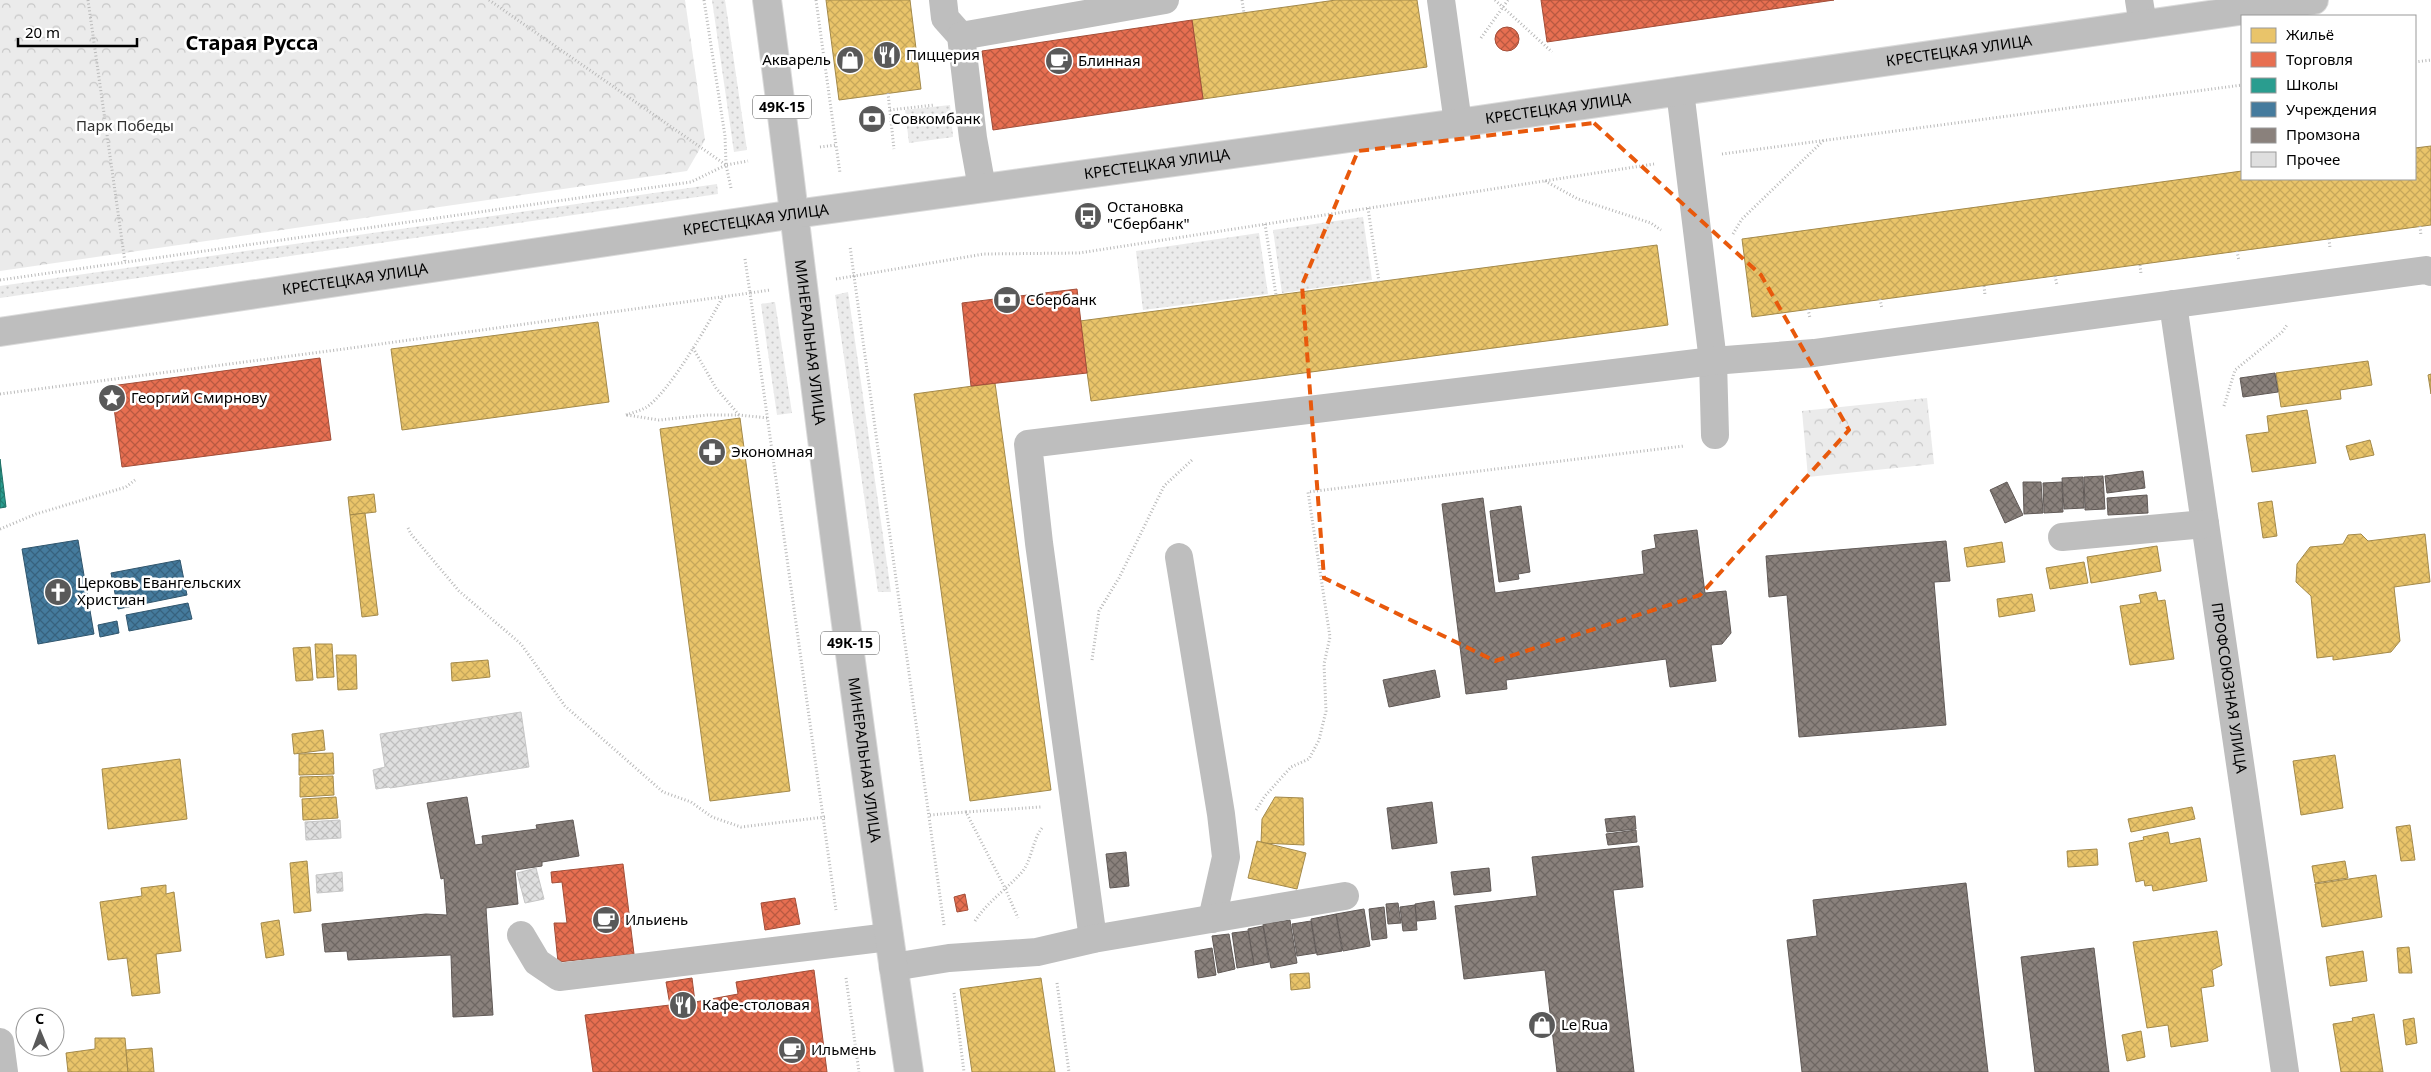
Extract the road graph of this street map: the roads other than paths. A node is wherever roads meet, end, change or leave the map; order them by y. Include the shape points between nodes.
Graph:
1 (767, 0) edge
2 (943, 0) edge
3 (1165, 0) edge
4 (1441, 0) edge
5 (2314, 0) edge
6 (2141, 13) edge
7 (961, 36) junction
8 (1680, 91) junction
9 (1458, 123) junction
10 (982, 188) junction
11 (795, 214) junction
12 (2431, 272) edge
13 (2173, 304) junction
14 (0, 332) edge
15 (1713, 360) junction
16 (1716, 435) road end
17 (2205, 524) junction
18 (2062, 537) dead end
19 (1179, 557) dead end
20 (1345, 896) dead end
21 (1212, 919) junction
22 (521, 935) dead end
23 (888, 937) junction
24 (1093, 939) junction
25 (893, 967) junction
26 (0, 1042) edge
27 (4, 1072) edge
28 (909, 1072) edge
29 (2285, 1072) edge

1 - 11 main road, МИНЕРАЛЬНАЯ УЛИЦА / 49К-15
2 - 7 main road via 945,18
3 - 7 main road
4 - 9 main road
5 - 6 main road, КРЕСТЕЦКАЯ УЛИЦА
6 - 8 main road, КРЕСТЕЦКАЯ УЛИЦА
7 - 10 main road
8 - 9 main road, КРЕСТЕЦКАЯ УЛИЦА
8 - 15 main road
9 - 10 main road, КРЕСТЕЦКАЯ УЛИЦА
10 - 11 main road, КРЕСТЕЦКАЯ УЛИЦА
11 - 14 main road, КРЕСТЕЦКАЯ УЛИЦА
11 - 23 main road, МИНЕРАЛЬНАЯ УЛИЦА / 49К-15
12 - 13 main road via 2426,270
13 - 15 main road via 1814,353
13 - 17 main road, ПРОФСОЮЗНАЯ УЛИЦА
15 - 16 main road
15 - 24 main road via 1028,444 1065,803
17 - 18 main road
17 - 29 main road, ПРОФСОЮЗНАЯ УЛИЦА
19 - 21 main road via 1226,857
20 - 21 main road
21 - 24 main road
22 - 23 main road via 537,962 559,977
23 - 25 main road, МИНЕРАЛЬНАЯ УЛИЦА / 49К-15
24 - 25 main road via 1037,952 949,958
25 - 28 main road, МИНЕРАЛЬНАЯ УЛИЦА / 49К-15
26 - 27 main road

